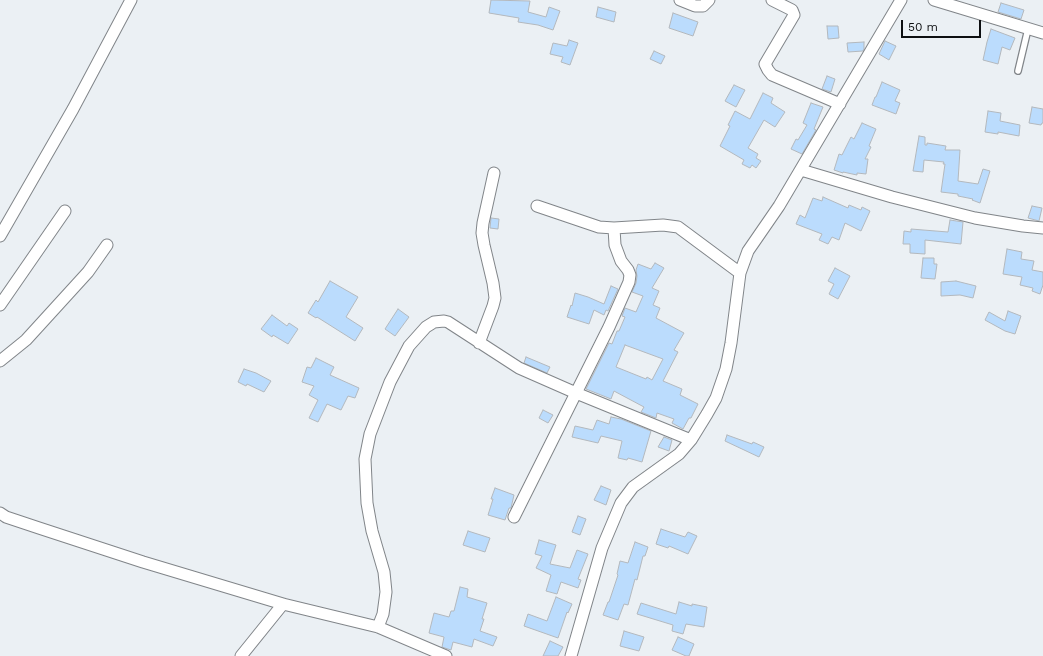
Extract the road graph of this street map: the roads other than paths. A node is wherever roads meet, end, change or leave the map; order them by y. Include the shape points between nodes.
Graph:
1 (131, 0) edge
2 (680, 0) edge
3 (709, 0) edge
4 (772, 0) edge
5 (901, 0) edge
6 (934, 0) edge
7 (1028, 29) junction
8 (1043, 34) edge
9 (1018, 71) dead end
10 (840, 104) junction
11 (801, 170) junction
12 (494, 173) dead end
13 (537, 206) dead end
14 (66, 211) dead end
15 (614, 228) junction
16 (1043, 228) edge
17 (0, 236) edge
18 (107, 245) dead end
19 (740, 273) junction
20 (0, 305) edge
21 (479, 343) junction
22 (0, 361) edge
23 (576, 393) junction
24 (691, 440) junction
25 (2, 517) edge
26 (514, 517) dead end
27 (283, 604) junction
28 (378, 627) junction
29 (241, 656) edge
30 (446, 656) edge
31 (571, 656) edge

1 - 17 street via 73,109
2 - 3 street via 695,6 703,6
4 - 10 street via 792,10 794,15 765,64 768,70 772,75
5 - 10 street
6 - 7 street
7 - 8 street
7 - 9 lane
10 - 11 street
11 - 16 street via 976,218
11 - 19 street via 748,251
12 - 21 street via 482,234 495,298
13 - 15 street via 599,227
14 - 20 street
15 - 19 street via 664,225 678,227
15 - 23 street via 615,245 620,261 630,275 629,282
18 - 22 street via 88,272 26,340
19 - 24 street via 726,369 716,398
21 - 23 street via 518,368
21 - 28 street via 448,322 434,322 426,328 409,346 390,382 370,434 365,459 367,503 372,532 384,572 386,592
23 - 24 street
23 - 26 street
24 - 31 street via 679,454 633,487 621,503 602,548
25 - 27 street
27 - 28 street
27 - 29 street
28 - 30 street

